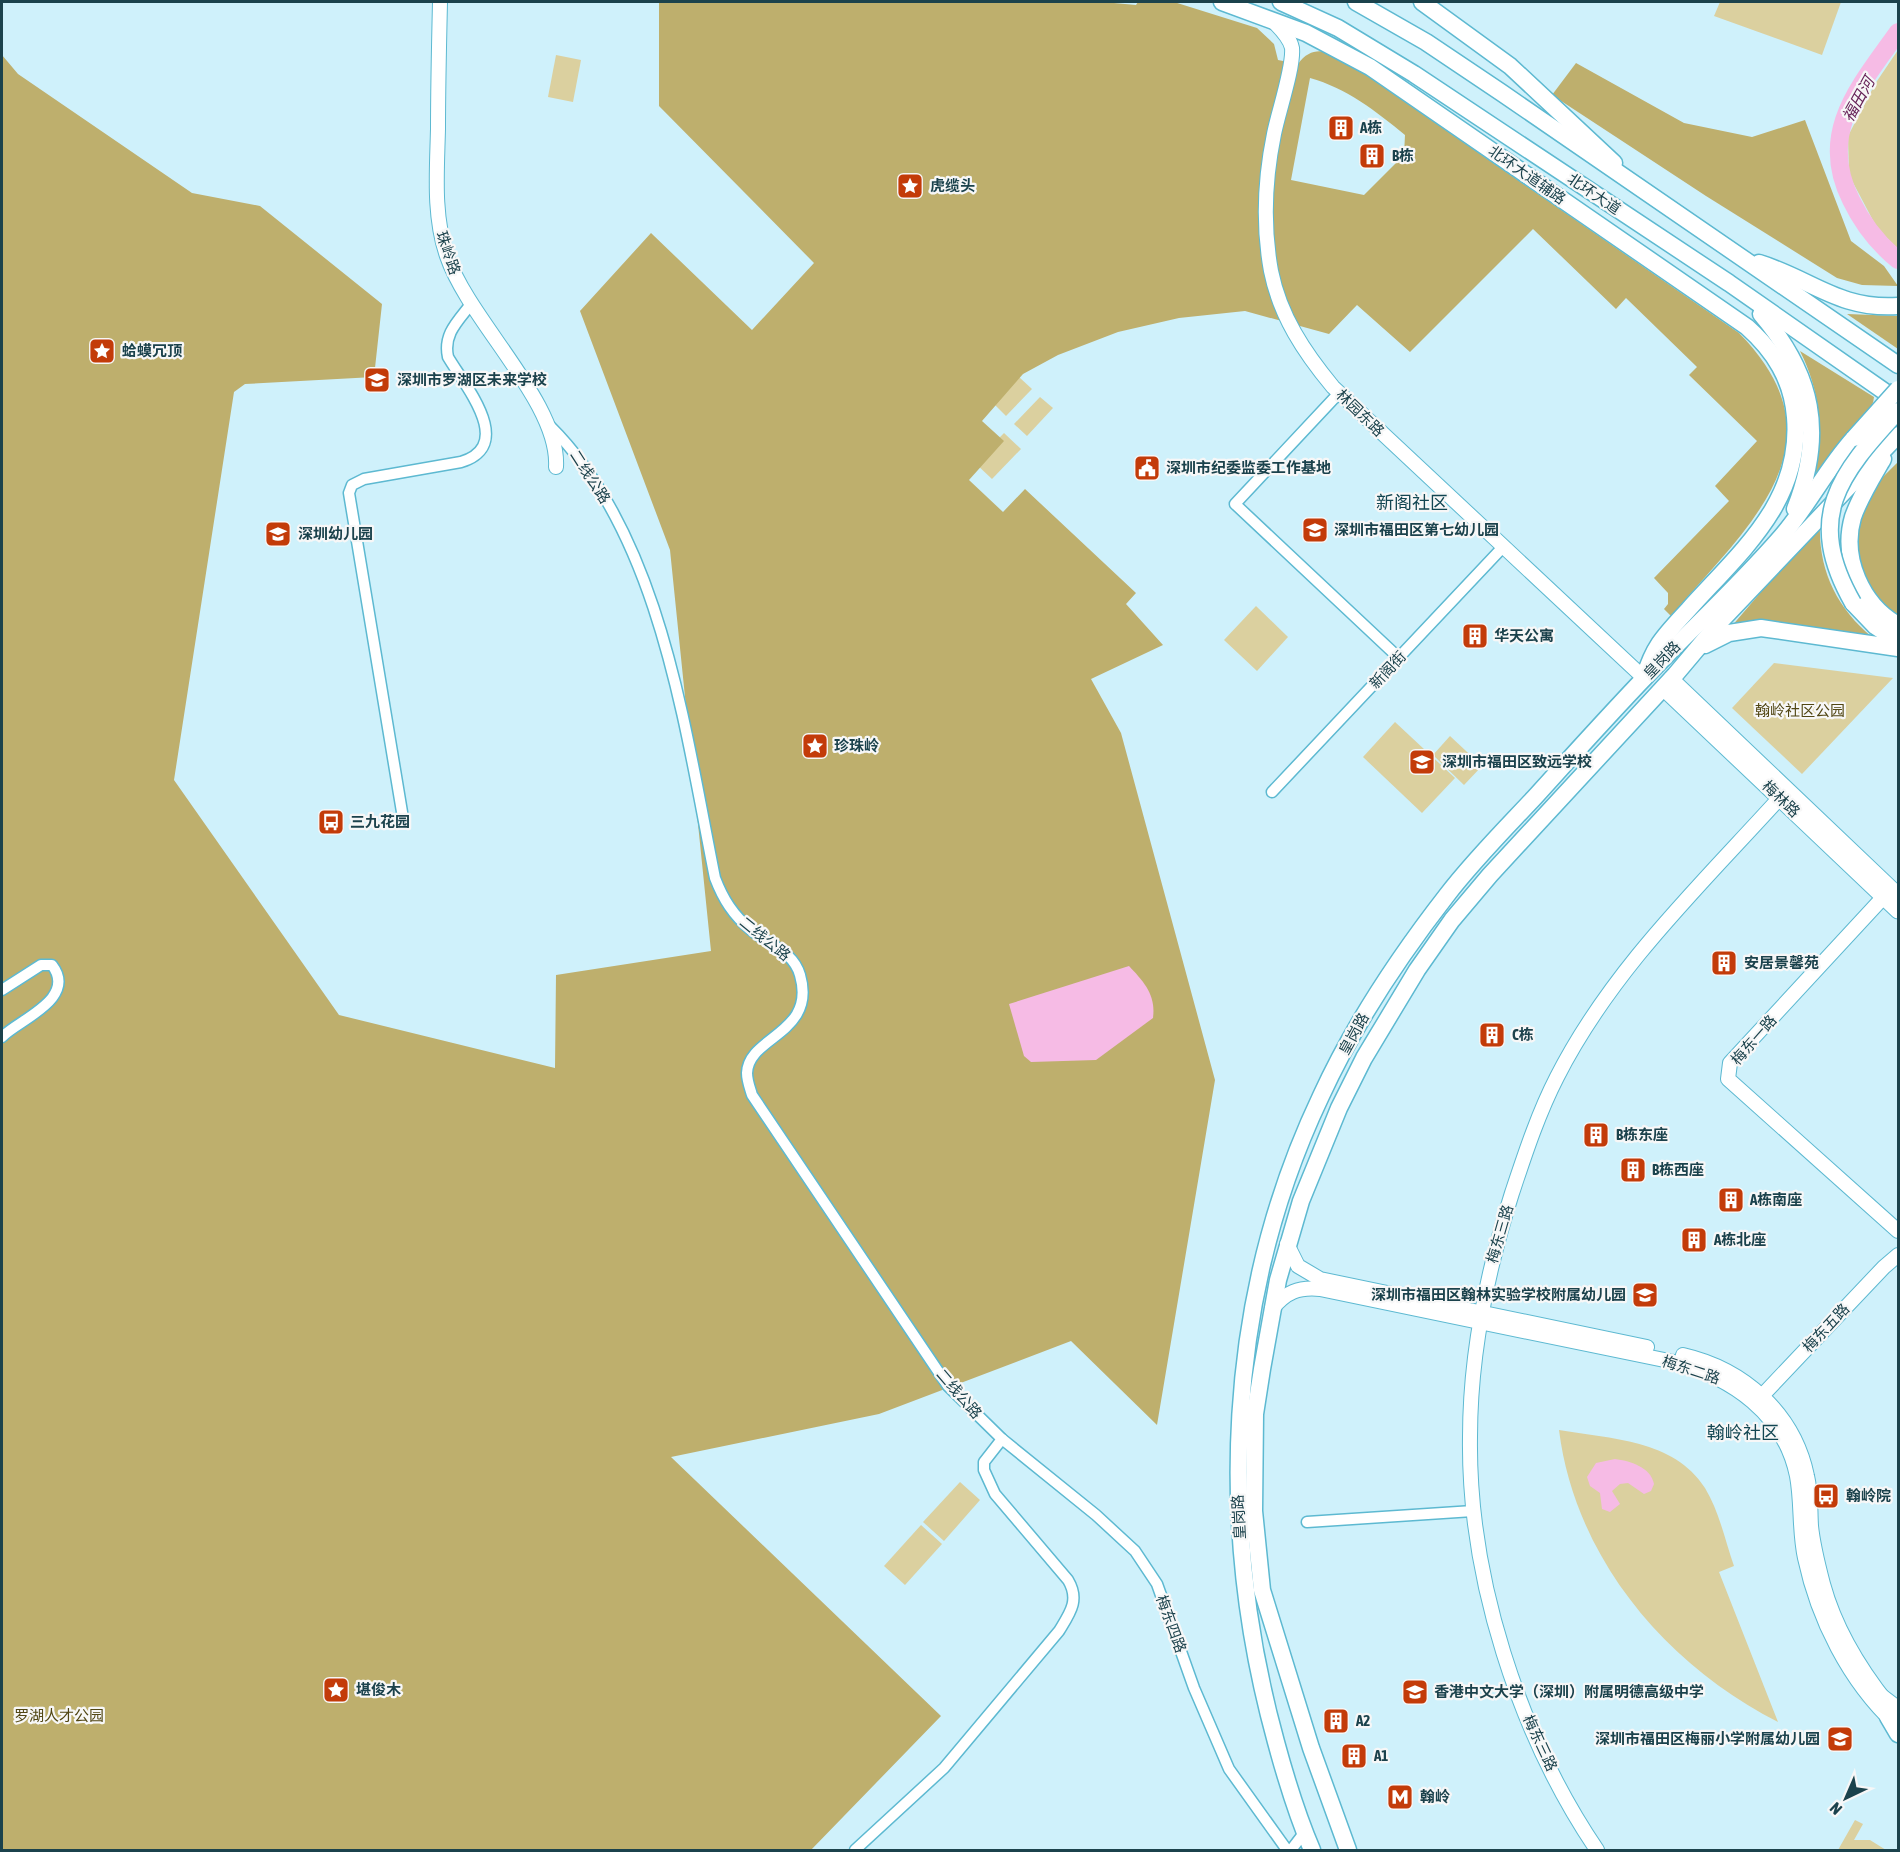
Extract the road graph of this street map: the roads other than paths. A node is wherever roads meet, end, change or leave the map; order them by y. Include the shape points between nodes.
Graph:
1 (1218, 2) edge
2 (1281, 2) edge
3 (1356, 2) edge
4 (1422, 2) edge
5 (1230, 4) edge
6 (439, 5) edge
7 (1264, 16) junction
8 (1319, 40) junction
9 (1344, 52) junction
10 (1291, 56) junction
11 (1414, 74) junction
12 (1639, 186) junction
13 (1745, 258) junction
14 (1729, 284) junction
15 (471, 304) junction
16 (1899, 306) edge
17 (1899, 365) edge
18 (1899, 389) edge
19 (1339, 393) junction
20 (1899, 401) edge
21 (1899, 411) edge
22 (550, 426) junction
23 (1897, 437) edge
24 (556, 467) dead end
25 (1779, 539) junction
26 (1503, 547) junction
27 (1899, 625) edge
28 (1899, 641) edge
29 (1899, 648) edge
30 (1696, 650) junction
31 (1399, 658) junction
32 (1644, 678) junction
33 (1667, 683) junction
34 (1272, 792) dead end
35 (1783, 794) junction
36 (403, 818) dead end
37 (1891, 894) edge
38 (1899, 911) edge
39 (2, 990) edge
40 (2, 1037) edge
41 (1899, 1231) edge
42 (1287, 1244) junction
43 (1899, 1255) edge
44 (1271, 1311) junction
45 (1481, 1318) junction
46 (1759, 1399) junction
47 (1002, 1439) junction
48 (1473, 1511) junction
49 (1307, 1522) dead end
50 (1881, 1696) joint
51 (1896, 1717) edge
52 (1899, 1734) edge
53 (1333, 1813) junction
54 (1304, 1833) junction
55 (855, 1851) edge
56 (1289, 1851) edge
57 (1312, 1851) edge
58 (1348, 1851) edge
59 (1356, 1851) edge
60 (1597, 1851) edge

1 - 5 main road, 北环大道辅路
2 - 11 main road, 北环大道 via 1338,28
3 - 12 main road via 1426,42
4 - 12 main road via 1510,66
5 - 7 main road, 北环大道辅路
6 - 15 street, 珠岭路 via 439,226 447,258
7 - 8 main road, 北环大道辅路
7 - 10 street via 1286,36 1292,47
8 - 9 main road, 北环大道辅路
8 - 10 street via 1300,43
9 - 11 main road, 北环大道辅路
9 - 32 main road, 北环大道辅路 via 1760,338 1783,369 1794,404 1795,454 1790,479 1768,519 1656,645
10 - 19 street, 林园东路 via 1268,171 1266,219 1271,270 1284,315 1316,366
11 - 14 main road, 北环大道
12 - 13 main road
13 - 16 main road via 1783,269 1840,300
13 - 17 main road
14 - 20 main road, 北环大道
14 - 25 main road via 1784,343 1799,370 1808,399 1808,466 1800,495
15 - 22 street, 珠岭路
15 - 36 street via 448,334 447,349 484,418 487,432 483,447 474,457 461,462 364,479 352,486 349,493
18 - 25 main road, 皇岗路, bridge via 1854,438
19 - 26 street, 林园东路
19 - 31 street via 1235,504
21 - 28 main road, bridge via 1843,477 1831,512 1830,529 1834,558 1853,603 1875,626
22 - 24 street, 珠岭路
22 - 47 street, 二线公路 via 565,440 595,483 620,525 645,582 686,733 715,878 723,897 747,926 790,958 800,975 802,996 798,1012 748,1065 752,1095 948,1386
23 - 27 main road via 1861,498 1850,533 1852,564 1867,596
23 - 30 main road, 皇岗路
25 - 32 main road, 皇岗路
26 - 31 street, 新阁街
26 - 32 street, 林园东路
29 - 30 main road via 1761,628 1729,633
30 - 33 main road, 皇岗路
31 - 34 street, 新阁街
32 - 54 main road, 皇岗路 via 1449,891 1387,978 1321,1095 1291,1166 1270,1233 1249,1335 1238,1428 1240,1554 1254,1655
33 - 35 main road, 梅林路
33 - 42 main road, 皇岗路 via 1490,875 1417,970 1339,1108
35 - 37 main road, 梅林路
35 - 45 street, 梅东三路 via 1646,942 1557,1077 1513,1190
37 - 38 main road, 梅林路
37 - 41 street, 梅东一路 via 1730,1063 1728,1080
39 - 40 street via 41,965 52,965 57,972 57,986 48,1004
42 - 44 main road, 皇岗路
42 - 45 street, 梅东二路 via 1298,1266 1320,1279
43 - 46 street, 梅东五路
44 - 45 street, 梅东二路 via 1291,1291 1308,1288
44 - 53 main road, 皇岗路 via 1256,1414 1253,1473 1257,1555 1274,1631
45 - 46 street, 梅东二路 via 1694,1358 1728,1371
45 - 48 street, 梅东三路 via 1470,1406
46 - 50 street, 梅东二路 via 1779,1414 1800,1449 1809,1487 1813,1539 1827,1595 1857,1660
46 - 51 street, 梅东二路 via 1794,1466 1805,1556 1822,1615 1848,1665
47 - 55 street via 984,1462 987,1481 1068,1580 1074,1590 1072,1610 1059,1631 944,1768
47 - 56 street, 梅东四路 via 1096,1515 1131,1546 1144,1564 1157,1584 1194,1688 1229,1769
48 - 49 street
48 - 60 street, 梅东三路 via 1493,1609 1517,1691 1562,1791
50 - 51 main road
51 - 52 main road
53 - 58 main road, 皇岗路
53 - 59 main road
54 - 56 street
54 - 57 main road, 皇岗路

